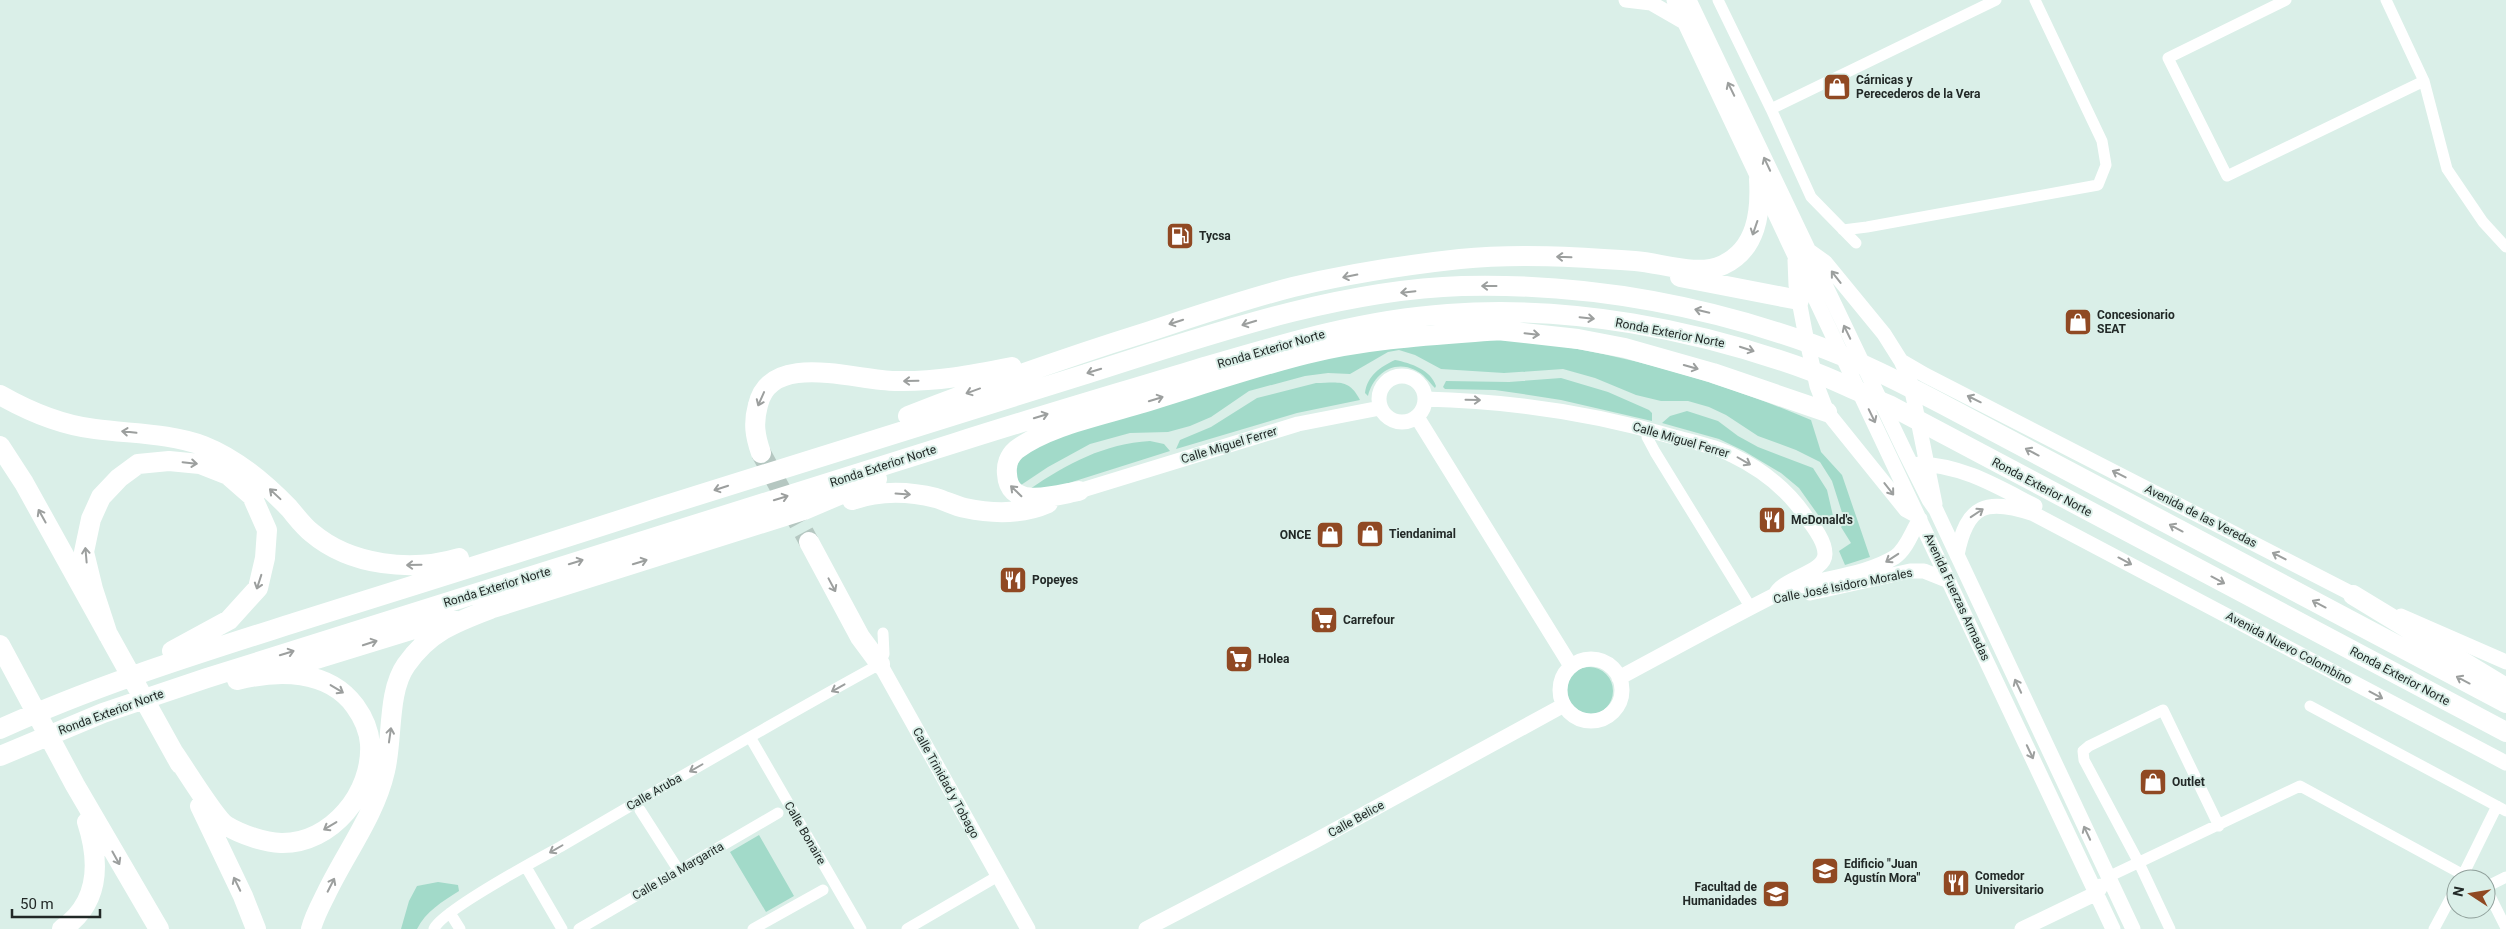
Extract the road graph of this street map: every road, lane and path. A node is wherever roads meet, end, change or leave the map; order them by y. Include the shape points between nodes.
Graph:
1 (1626, 0) edge
2 (1674, 0) edge
3 (1681, 0) edge
4 (1689, 0) edge
5 (1718, 0) edge
6 (1996, 0) edge
7 (2035, 0) edge
8 (2286, 0) edge
9 (2386, 0) edge
10 (1685, 23) junction
11 (1710, 45) junction
12 (2424, 81) junction
13 (1771, 109) junction
14 (1746, 135) junction
15 (1759, 179) junction
16 (1843, 230) junction
17 (1856, 243) dead end
18 (2506, 247) edge
19 (1801, 251) junction
20 (1612, 262) junction
21 (1817, 303) junction
22 (1861, 309) junction
23 (1501, 330) junction
24 (1805, 332) junction
25 (1292, 341) junction
26 (1080, 353) junction
27 (1901, 361) junction
28 (0, 394) edge
29 (1425, 399) junction
30 (1380, 408) junction
31 (1827, 412) junction
32 (1417, 416) junction
33 (1013, 424) junction
34 (1648, 429) junction
35 (1923, 436) junction
36 (0, 446) edge
37 (761, 454) tunnel mouth
38 (1864, 457) junction
39 (1903, 461) junction
40 (1928, 464) junction
41 (743, 480) junction
42 (1079, 491) junction
43 (804, 510) junction
44 (1936, 510) junction
45 (1919, 518) junction
46 (598, 528) junction
47 (2072, 533) junction
48 (809, 542) tunnel mouth
49 (1957, 555) junction
50 (1949, 582) junction
51 (2353, 595) junction
52 (1770, 598) junction
53 (493, 608) junction
54 (1750, 608) junction
55 (883, 632) dead end
56 (108, 635) junction
57 (0, 645) edge
58 (2362, 656) junction
59 (5, 661) edge
60 (2506, 662) edge
61 (880, 664) junction
62 (1571, 666) junction
63 (256, 675) junction
64 (1619, 678) junction
65 (118, 681) junction
66 (2506, 688) edge
67 (2506, 703) edge
68 (53, 705) junction
69 (1564, 705) junction
70 (2310, 706) dead end
71 (103, 713) junction
72 (0, 720) edge
73 (68, 727) junction
74 (0, 729) edge
75 (2506, 732) edge
76 (750, 737) junction
77 (2506, 746) edge
78 (174, 753) junction
79 (0, 756) edge
80 (2506, 763) edge
81 (0, 768) edge
82 (75, 785) junction
83 (2501, 808) edge
84 (640, 810) dead end
85 (778, 813) dead end
86 (2219, 826) junction
87 (2139, 863) junction
88 (526, 867) junction
89 (2450, 869) edge
90 (2469, 869) edge
91 (679, 871) junction
92 (998, 876) junction
93 (2108, 877) junction
94 (823, 890) dead end
95 (2097, 893) junction
96 (2446, 907) edge
97 (2496, 908) edge
98 (450, 913) junction
99 (2506, 928) edge
100 (62, 929) edge
101 (159, 929) edge
102 (256, 929) edge
103 (312, 929) edge
104 (434, 929) edge
105 (460, 929) edge
106 (562, 929) edge
107 (579, 929) edge
108 (752, 929) edge
109 (861, 929) edge
110 (907, 929) edge
111 (1028, 929) edge
112 (1146, 929) edge
113 (2022, 929) edge
114 (2113, 929) edge
115 (2125, 929) edge
116 (2133, 929) edge
117 (2170, 929) edge
118 (2434, 929) edge

1 - 10 street via 1652,3
2 - 10 street
3 - 11 street via 1698,34
4 - 11 street
5 - 13 street
6 - 13 street
7 - 16 street via 2102,141 2106,165 2098,185
8 - 12 street via 2168,58 2227,176
9 - 12 street
10 - 14 street
14 -> 11 street
12 - 18 street via 2447,169 2483,222
13 - 16 street via 1811,197
14 - 15 street
19 -> 14 street
15 - 19 street
15 -> 20 highway via 1758,220 1752,236 1743,250 1722,265 1694,269 1634,261
16 - 17 street
19 - 21 street
19 - 21 street via 1796,285
22 -> 19 street via 1825,262
20 - 21 highway via 1764,295
20 -> 26 highway via 1564,257 1496,256 1387,269 1294,287
21 - 22 street
21 - 24 street
21 - 24 street
21 - 39 street, Avenida Fuerzas Armadas
22 - 27 street via 1884,334
23 - 25 highway via 1462,326
23 -> 31 highway via 1625,348 1722,376
42 -> 23 highway via 1035,499 1016,494 1007,481 1006,466 1012,453 1031,439 1306,354 1360,343
24 - 31 street via 1817,386
33 -> 25 highway, Ronda Exterior Norte
25 -> 58 highway, Ronda Exterior Norte via 1372,322 1451,313 1589,317 1661,328 1738,346 1815,372 1891,406
26 -> 37 highway via 944,380 892,381 816,372 787,374 772,381 760,397 754,418
26 -> 41 highway
27 - 35 street via 1910,381
51 -> 27 street, Avenida de las Veredas
46 -> 28 highway via 500,546 437,564 394,565 361,558 311,533 288,507 238,462 203,446 167,437 58,422
29 - 30 street via 1420,385 1401,376 1388,381 1383,387
29 - 32 street
29 -> 34 street, Calle Miguel Ferrer via 1513,403
30 - 32 street via 1386,416 1398,422
30 - 42 street, Calle Miguel Ferrer via 1298,424
31 - 38 street
32 - 62 street
33 - 43 highway
71 -> 33 highway, Ronda Exterior Norte
34 -> 52 street, Calle Miguel Ferrer via 1730,454 1758,469 1798,505 1821,540 1824,560 1819,566 1778,588
34 - 54 street via 1646,437
35 - 39 street
35 - 40 street
56 -> 36 highway
38 - 39 street, Avenida Nuevo Colombino via 1879,462
38 -> 45 street via 1906,510
39 - 40 street, Avenida Nuevo Colombino
39 - 44 street, Avenida Fuerzas Armadas
39 - 45 street, Avenida Fuerzas Armadas
40 - 44 street
40 - 47 street, Avenida Nuevo Colombino via 1980,478 2055,516
41 -> 46 highway, Ronda Exterior Norte
67 -> 41 highway, Ronda Exterior Norte via 1891,378 1817,346 1731,318 1661,301 1585,291 1457,286 1278,314
43 -> 42 highway via 816,511 869,494 900,493 1001,513 1031,510
53 -> 43 highway
44 - 49 street, Avenida Fuerzas Armadas
45 - 50 street, Avenida Fuerzas Armadas
45 -> 52 street, Calle José Isidoro Morales via 1905,547 1882,564 1811,582
46 - 65 highway, Ronda Exterior Norte
49 -> 47 street, Avenida Nuevo Colombino via 1968,520 1979,510 1994,505 2015,507
47 -> 80 street, Avenida Nuevo Colombino
48 -> 61 highway via 860,637
93 -> 49 street, Avenida Fuerzas Armadas
50 - 52 street, Calle José Isidoro Morales via 1924,571 1910,571
50 -> 95 street, Avenida Fuerzas Armadas
51 - 60 street, Avenida de las Veredas
51 - 66 highway
52 - 54 street, Calle José Isidoro Morales
63 -> 53 highway via 294,667 461,614
103 -> 53 highway via 385,773 394,692 404,667 423,643 448,626
54 - 64 street, Calle José Isidoro Morales
55 - 61 street via 884,654
56 -> 65 highway via 84,552 91,519 101,497 119,478 138,464 169,461 200,464 228,475 252,496 268,530 258,588 229,620
56 - 78 highway
57 - 59 highway
58 - 75 highway, Ronda Exterior Norte
58 - 77 highway via 2448,714
59 - 82 highway
61 -> 76 street, Calle Aruba
61 - 92 street, Calle Trinidad y Tobago
62 - 64 street via 1581,660 1598,660 1611,666
62 - 69 street via 1561,684
63 - 71 highway
63 -> 78 highway via 320,679 347,696 363,717 370,744 368,770 356,800 337,821 310,837 282,843 226,826
64 - 69 street via 1622,689 1620,701 1605,717 1582,719
65 - 68 highway, Ronda Exterior Norte
68 - 72 highway
68 - 74 highway, Ronda Exterior Norte
69 - 112 street, Calle Belice
70 - 83 street
71 - 73 highway, Ronda Exterior Norte
73 - 79 highway, Ronda Exterior Norte
73 - 81 highway
76 -> 88 street, Calle Aruba
76 - 109 street, Calle Bonaire
102 -> 78 highway
82 - 100 highway via 94,842 96,872 90,896 75,920
82 -> 101 highway
83 - 90 street
84 - 91 street
85 - 91 street, Calle Isla Margarita
86 - 87 street
86 - 87 street via 2163,710 2083,751 2084,760
86 - 89 street via 2300,786
87 - 93 street
87 - 117 street
88 - 98 street, Calle Aruba
88 - 106 street
91 - 107 street, Calle Isla Margarita
92 - 110 street
92 - 111 street, Calle Trinidad y Tobago
93 - 95 street
93 - 116 street, Avenida Fuerzas Armadas
94 - 108 street
95 - 113 street
95 - 114 street, Avenida Fuerzas Armadas
95 - 115 street, Avenida Fuerzas Armadas via 2110,898
96 - 118 street
97 - 99 street
98 - 104 street, Calle Aruba via 436,923
98 - 105 street

